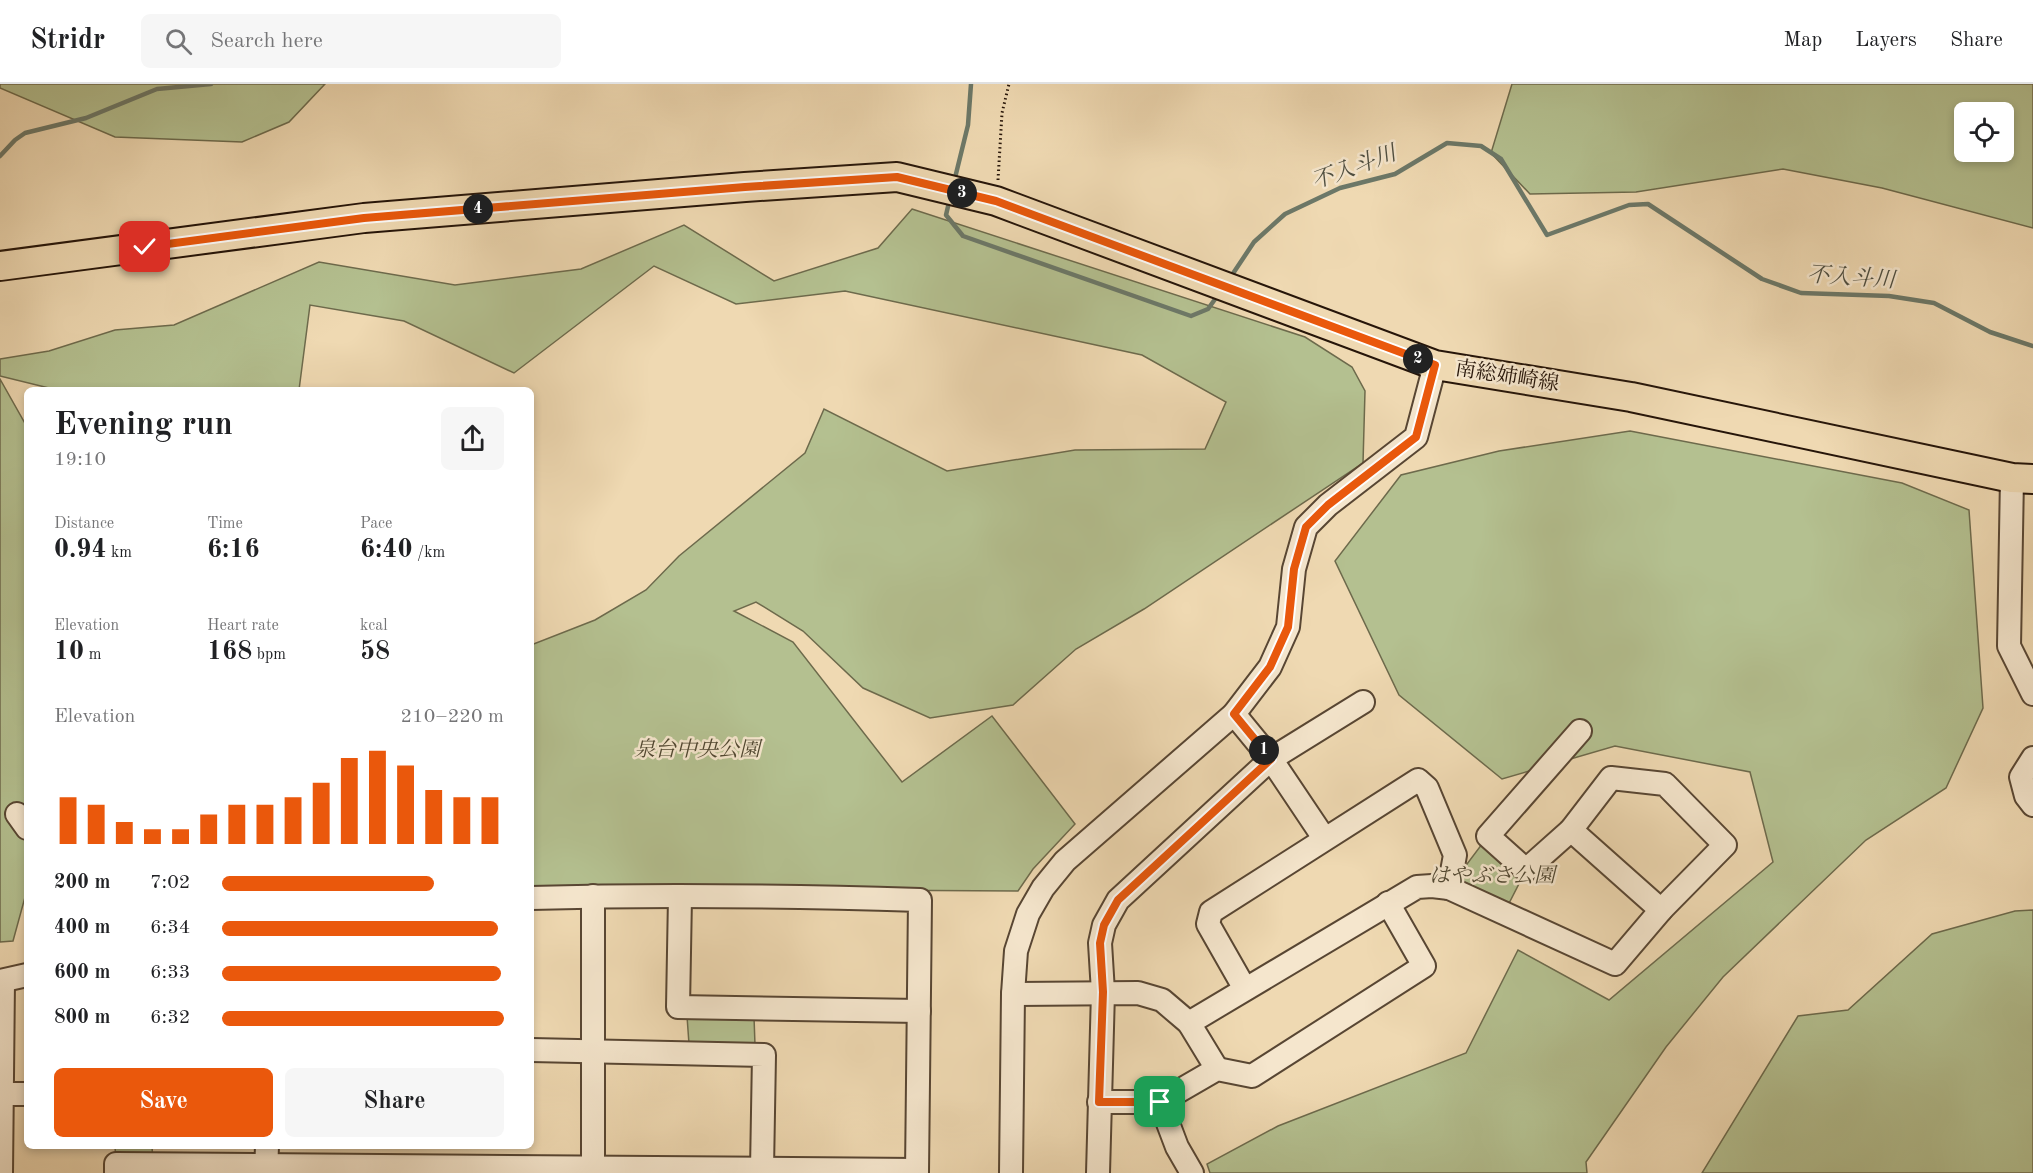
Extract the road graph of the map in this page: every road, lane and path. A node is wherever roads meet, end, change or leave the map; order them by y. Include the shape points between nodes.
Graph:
1 (1009, 84) edge
2 (996, 201) junction
3 (0, 266) edge
4 (1435, 365) junction
5 (2022, 479) edge
6 (2033, 694) edge
7 (1363, 702) dead end
8 (1234, 714) junction
9 (1580, 731) dead end
10 (2033, 758) edge
11 (1271, 759) junction
12 (2033, 805) edge
13 (1571, 830) junction
14 (1324, 838) junction
15 (1449, 888) junction
16 (593, 896) junction
17 (680, 897) junction
18 (534, 898) edge
19 (1388, 903) junction
20 (1661, 910) junction
21 (24, 976) edge
22 (1, 981) edge
23 (1245, 989) junction
24 (1103, 992) junction
25 (1013, 994) junction
26 (919, 1011) junction
27 (1190, 1023) junction
28 (534, 1050) edge
29 (593, 1050) junction
30 (1217, 1069) junction
31 (1, 1094) edge
32 (24, 1094) edge
33 (1099, 1102) junction
34 (1160, 1102) junction
35 (419, 1156) edge
36 (267, 1161) edge
37 (762, 1169) junction
38 (593, 1170) edge
39 (917, 1171) edge
40 (1, 1173) edge
41 (116, 1173) edge
42 (1011, 1173) edge
43 (1098, 1173) edge
44 (1192, 1173) edge

1 - 2 path via 1002,113
2 - 3 main road, 南総姉崎線 via 897,177 364,218
2 - 4 main road, 南総姉崎線
4 - 5 main road, 南総姉崎線 via 1631,397
4 - 8 street via 1416,437 1328,505 1306,527 1294,569 1288,627 1270,667
5 - 6 street via 2009,646
7 - 11 street
8 - 11 street
8 - 25 street via 1090,838 1042,888 1028,914 1016,951
9 - 13 street via 1488,836 1526,870
10 - 12 street via 2021,777
11 - 14 street
11 - 24 street via 1118,900 1104,925 1100,943
13 - 20 street
13 - 20 street via 1611,778 1665,784 1725,845
14 - 15 street via 1418,780 1427,788 1455,855
14 - 23 street via 1211,912 1208,924
15 - 19 street via 1417,887
15 - 20 street via 1615,964
16 - 17 street
16 - 18 street
16 - 29 street
17 - 26 street via 678,1007
17 - 26 street via 920,900
19 - 23 street
19 - 30 street via 1424,966 1252,1076
21 - 22 street
22 - 31 street
23 - 27 street
24 - 25 street
24 - 27 street via 1138,993 1162,1000
24 - 33 street
25 - 42 street
26 - 39 street
27 - 30 street
28 - 29 street
29 - 37 street via 764,1055
29 - 38 street
30 - 34 street
31 - 32 street
31 - 40 street
33 - 34 street
33 - 43 street
34 - 44 street
35 - 36 street
35 - 38 street
36 - 41 street via 116,1164
37 - 38 street
37 - 39 street

